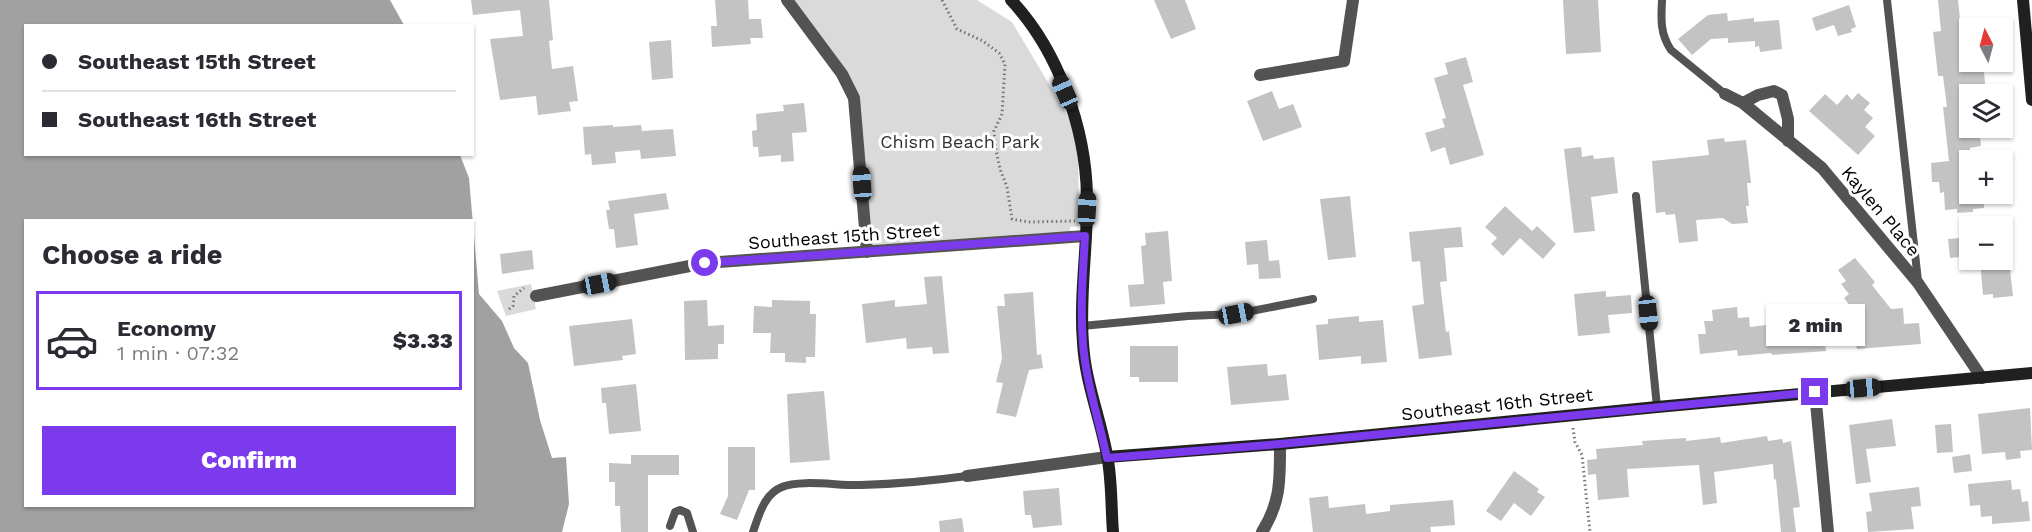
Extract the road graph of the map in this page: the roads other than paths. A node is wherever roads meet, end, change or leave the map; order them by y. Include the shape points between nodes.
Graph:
1 (787, 0) edge
2 (1011, 0) edge
3 (1353, 0) edge
4 (1662, 0) edge
5 (1887, 0) edge
6 (2026, 5) edge
7 (1260, 75) dead end
8 (1725, 94) joint
9 (2032, 99) edge
10 (1743, 103) junction
11 (1788, 141) junction
12 (1636, 196) dead end
13 (1085, 236) junction
14 (867, 252) junction
15 (1918, 283) junction
16 (536, 296) dead end
17 (1313, 299) dead end
18 (1083, 326) junction
19 (2032, 373) edge
20 (1982, 378) junction
21 (1815, 392) junction
22 (1657, 407) junction
23 (1280, 444) junction
24 (1107, 458) junction
25 (967, 476) joint
26 (670, 526) dead end
27 (693, 532) edge
28 (753, 532) edge
29 (1113, 532) edge
30 (1262, 532) edge
31 (1827, 532) edge

1 - 14 street via 842,74 854,98
2 - 13 street via 1045,49 1078,132 1087,196
3 - 7 street via 1344,61
4 - 8 lane via 1661,22 1671,50
5 - 15 lane
6 - 9 street
8 - 10 street, Kaylen Place
10 - 11 street, Kaylen Place
10 - 11 street via 1774,91 1782,95
11 - 15 street, Kaylen Place via 1821,168
12 - 22 lane
13 - 14 street, Southeast 15th Street
13 - 18 street
14 - 16 street, Southeast 15th Street via 705,263
15 - 20 street, Kaylen Place
17 - 18 lane via 1236,314
18 - 24 street via 1088,377
19 - 20 street, Southeast 16th Street
20 - 21 street, Southeast 16th Street
21 - 22 street, Southeast 16th Street
21 - 31 street
22 - 23 street, Southeast 16th Street
23 - 24 street, Southeast 16th Street
23 - 30 street via 1278,495
24 - 25 street, Southeast 16th Street
24 - 29 street
25 - 28 lane via 858,486 782,486 770,495
26 - 27 lane via 675,512 680,510 687,513

